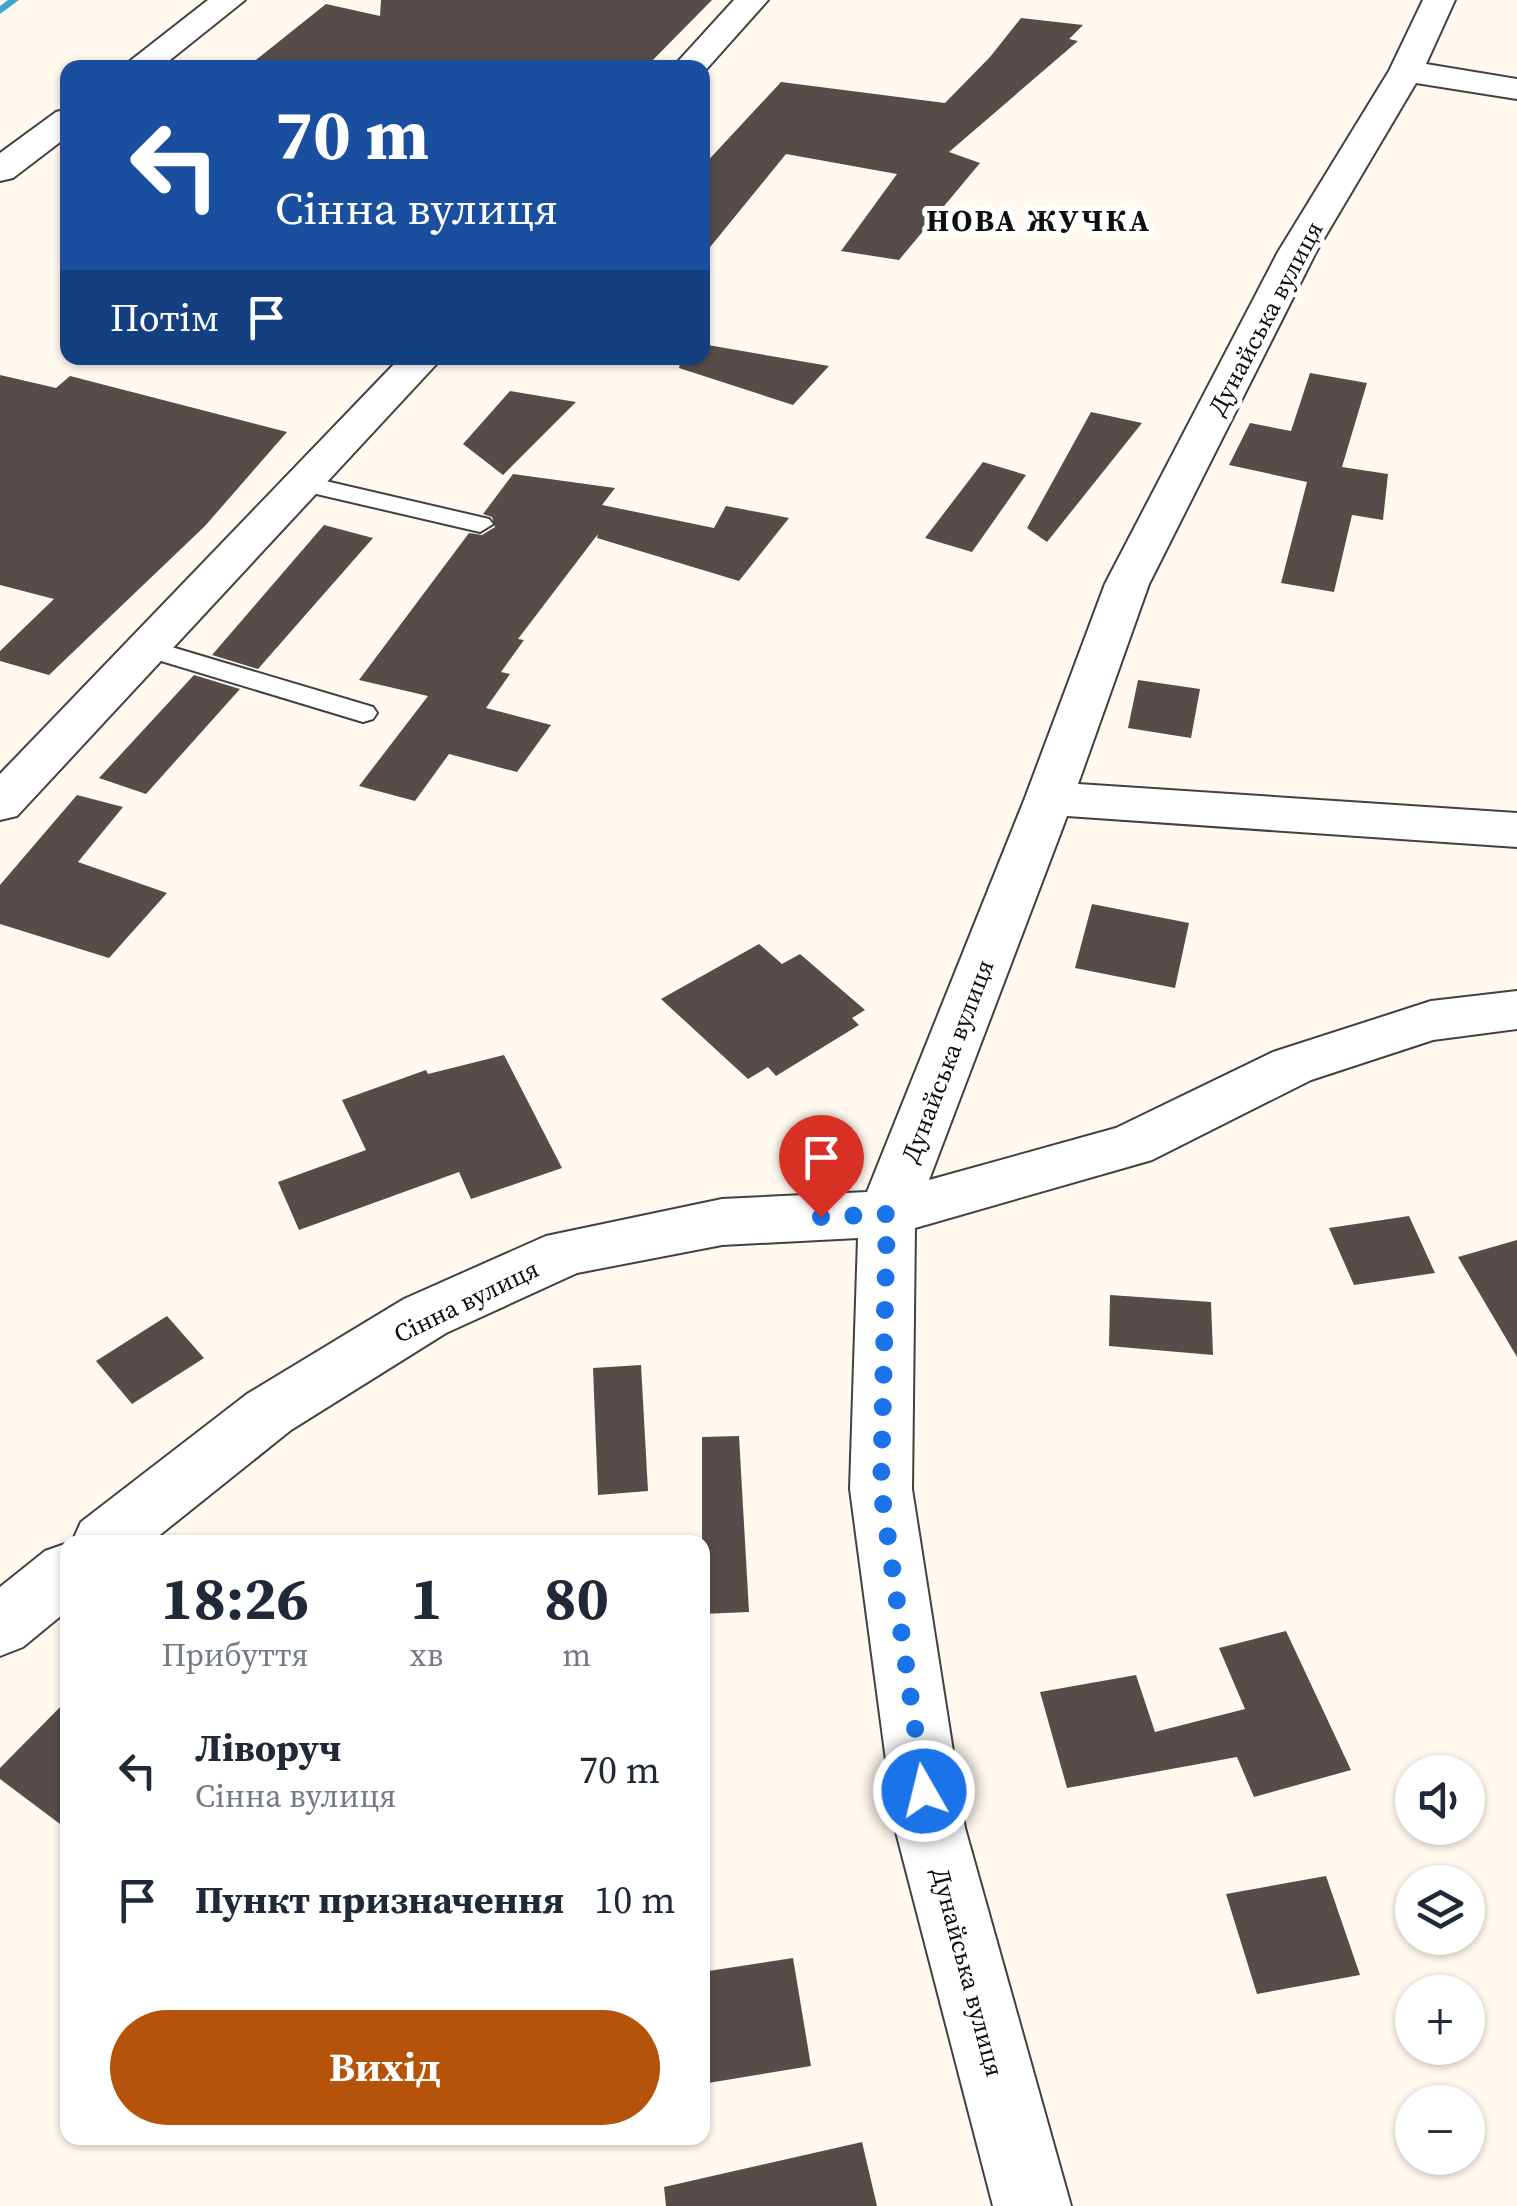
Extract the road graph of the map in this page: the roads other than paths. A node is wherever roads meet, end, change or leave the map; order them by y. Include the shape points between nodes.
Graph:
1 (229, 0) edge
2 (752, 0) edge
3 (1439, 0) edge
4 (149, 60) edge
5 (697, 60) edge
6 (1406, 71) junction
7 (1517, 89) edge
8 (60, 125) edge
9 (0, 170) edge
10 (415, 365) edge
11 (304, 484) junction
12 (480, 524) dead end
13 (148, 648) junction
14 (362, 713) dead end
15 (1049, 798) junction
16 (0, 804) edge
17 (1517, 830) edge
18 (1517, 1010) edge
19 (887, 1214) junction
20 (113, 1535) edge
21 (1032, 2206) edge

1 - 4 street
2 - 5 street
3 - 6 street, Дунайська вулиця
6 - 7 street
6 - 15 street, Дунайська вулиця via 1297,252 1127,584
8 - 9 street
10 - 11 street
11 - 12 lane
11 - 13 street
13 - 14 lane
13 - 16 street
15 - 17 street
15 - 19 street, Дунайська вулиця
18 - 19 street, Сінна вулиця via 1432,1020 1292,1066 1132,1145
19 - 20 street, Сінна вулиця via 722,1222 568,1252 426,1316 269,1412
19 - 21 street, Дунайська вулиця via 881,1489 930,1828

